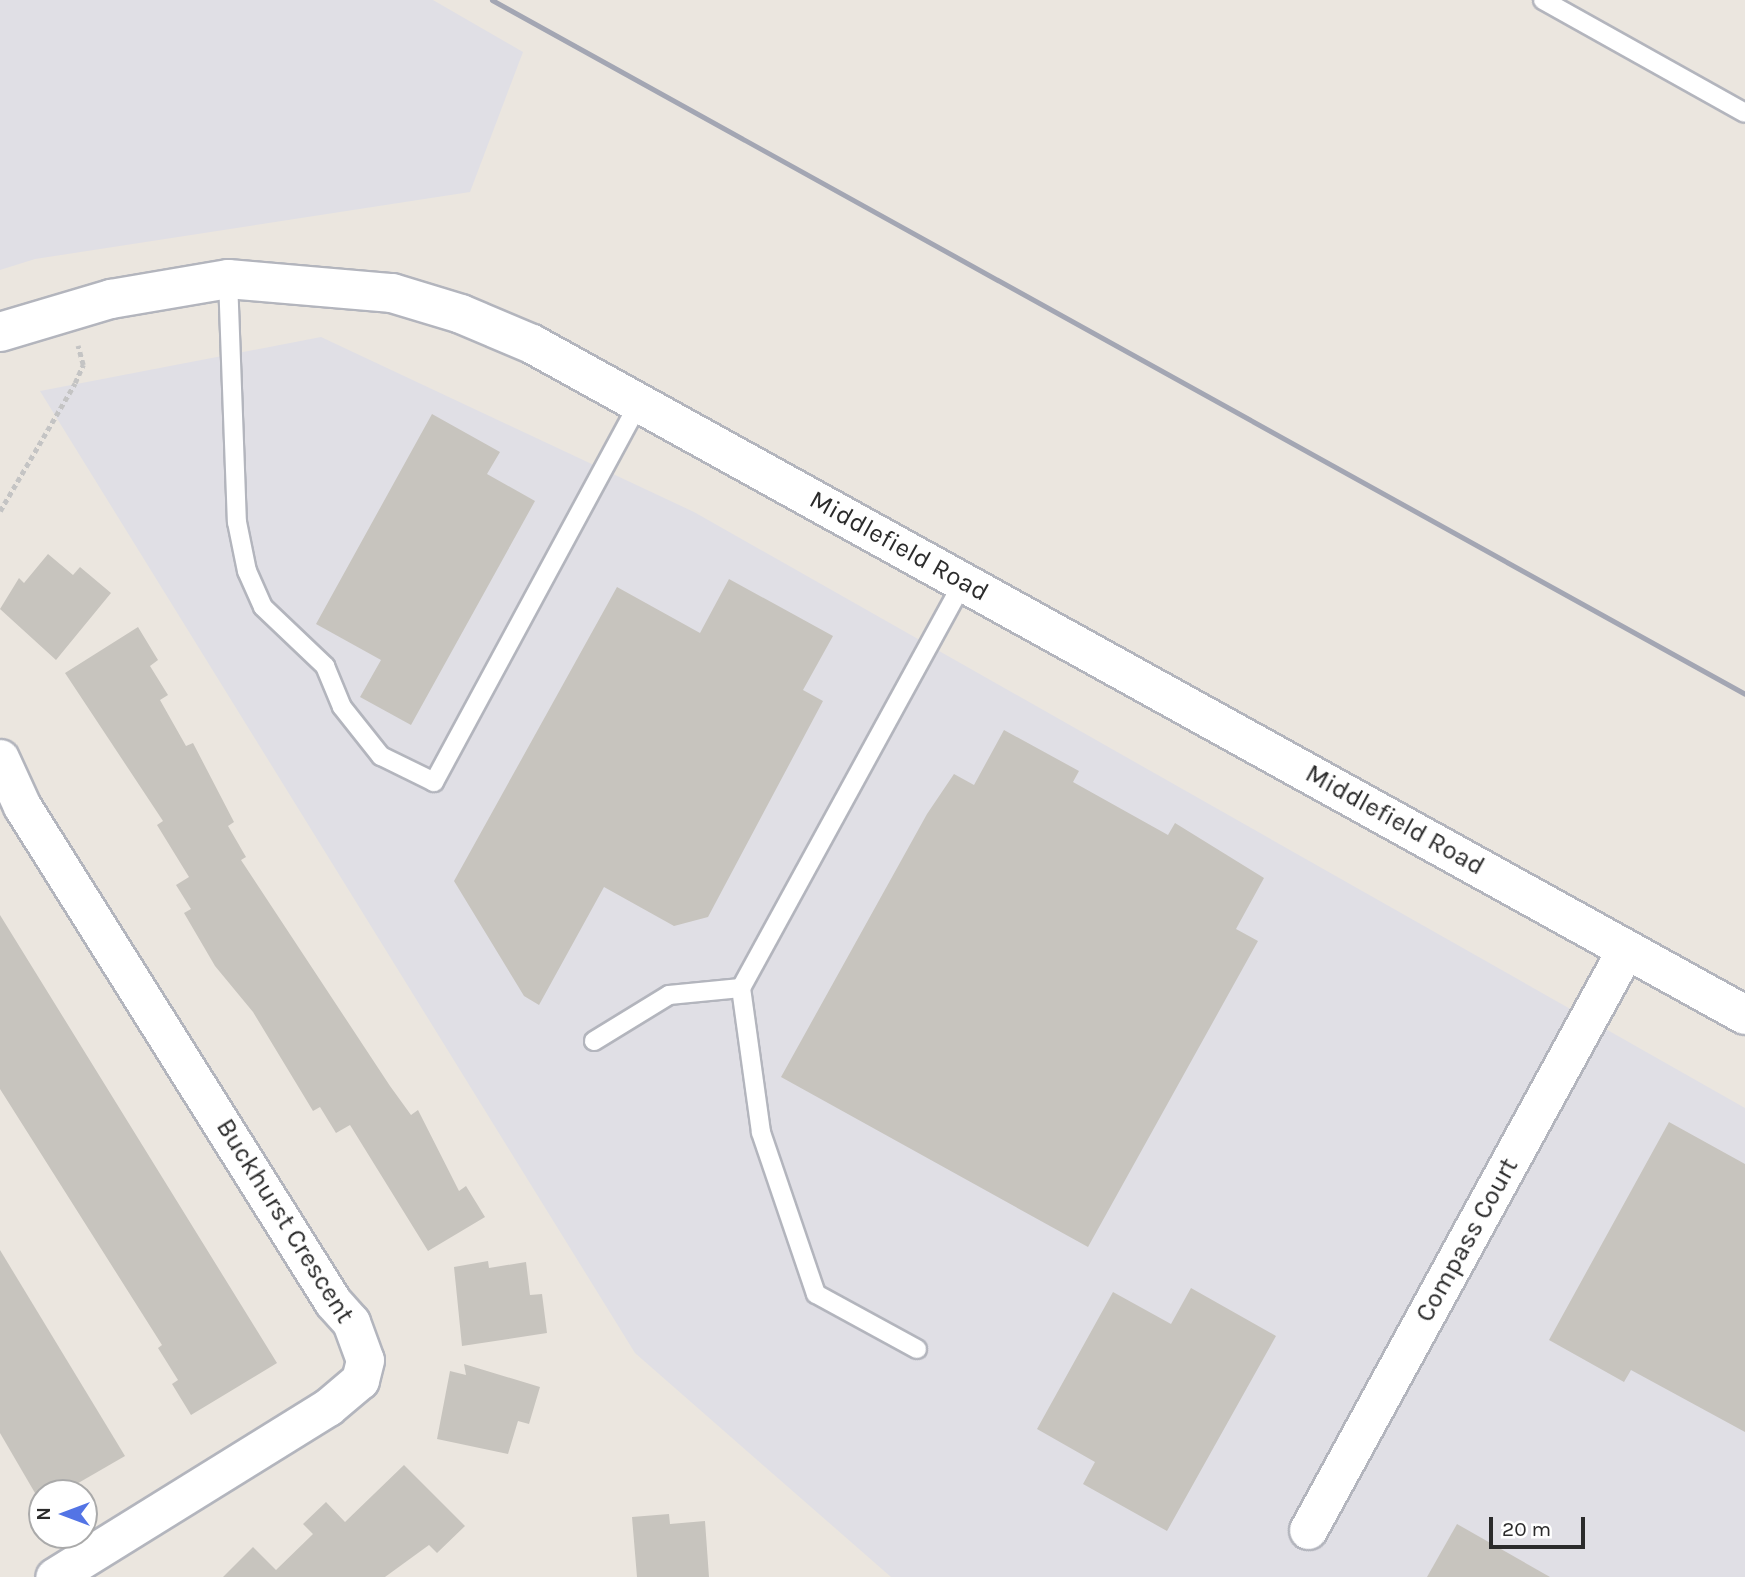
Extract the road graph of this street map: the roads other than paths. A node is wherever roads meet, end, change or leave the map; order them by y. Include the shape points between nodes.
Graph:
1 (1542, 0) edge
2 (1745, 113) edge
3 (228, 279) junction
4 (0, 332) edge
5 (639, 403) junction
6 (964, 581) junction
7 (0, 758) edge
8 (1626, 949) junction
9 (741, 988) junction
10 (1745, 1015) edge
11 (594, 1041) dead end
12 (917, 1349) dead end
13 (1308, 1530) dead end
14 (54, 1577) edge

1 - 2 lane
3 - 4 main road, Middlefield Road via 111,299
3 - 5 main road, Middlefield Road via 315,283 403,297 532,344
3 - 5 lane via 237,522 247,571 263,607 325,666 342,708 381,756 435,782
5 - 6 main road, Middlefield Road
6 - 8 main road, Middlefield Road
6 - 9 lane
7 - 14 street, Buckhurst Crescent via 22,806 333,1302 351,1322 365,1360 360,1380 328,1407
8 - 10 main road, Middlefield Road
8 - 13 street, Compass Court
9 - 11 lane via 669,995
9 - 12 lane via 761,1132 816,1294

